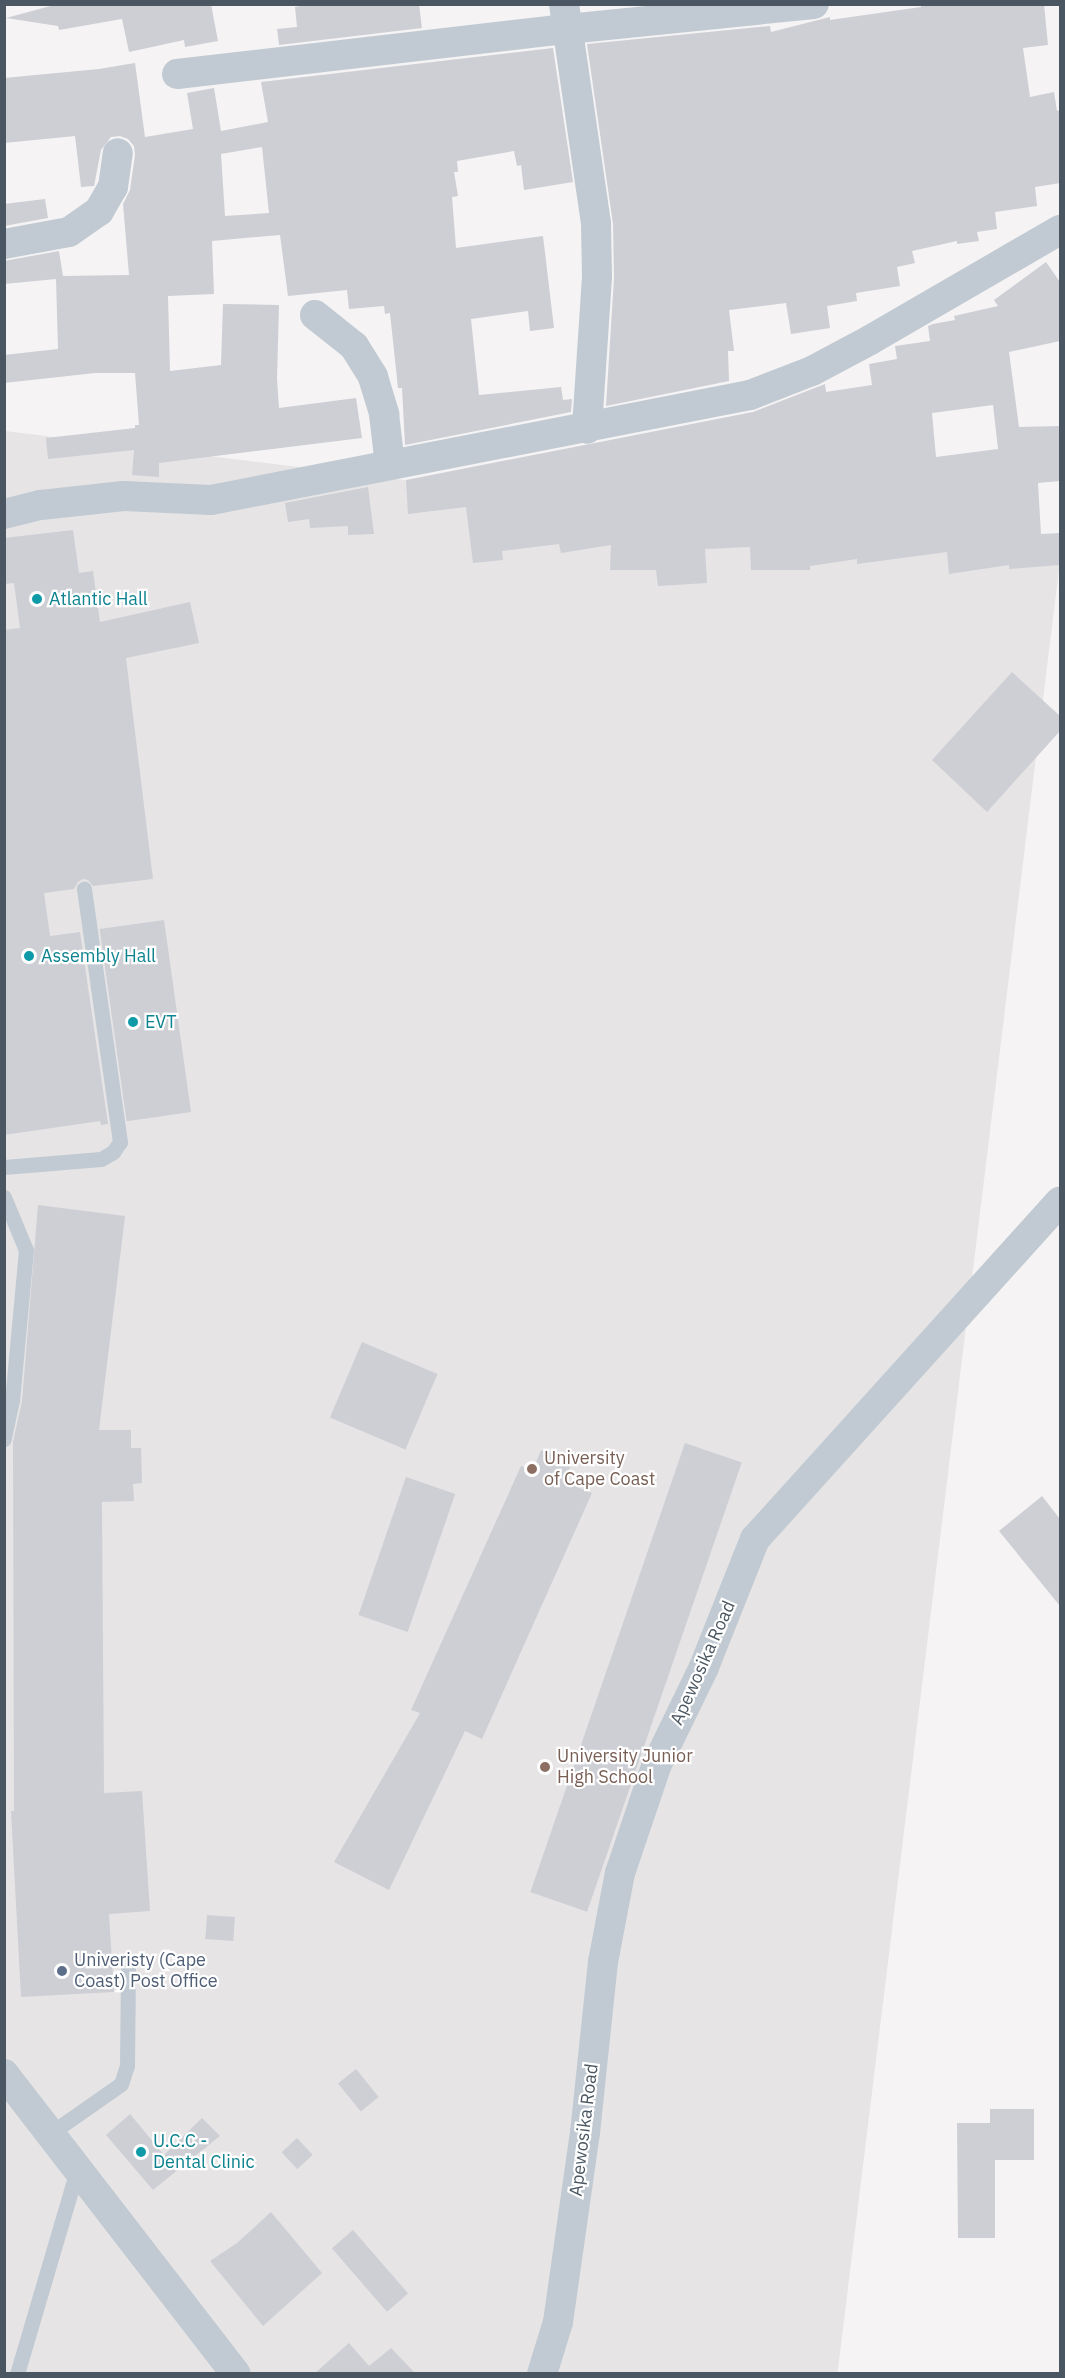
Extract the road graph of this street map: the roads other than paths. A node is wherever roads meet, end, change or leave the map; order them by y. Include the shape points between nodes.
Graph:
1 (814, 4) edge
2 (566, 16) edge
3 (177, 74) dead end
4 (118, 153) dead end
5 (1060, 230) edge
6 (4, 244) edge
7 (315, 315) dead end
8 (587, 429) junction
9 (390, 465) junction
10 (4, 514) edge
11 (84, 889) dead end
12 (4, 1167) edge
13 (4, 1197) edge
14 (1060, 1201) edge
15 (4, 1439) edge
16 (128, 1970) dead end
17 (4, 2074) edge
18 (51, 2133) junction
19 (77, 2170) junction
20 (17, 2373) edge
21 (236, 2373) edge
22 (542, 2373) edge

1 - 2 street
2 - 3 street
2 - 8 street via 596,224 597,277
4 - 6 street via 113,188 99,211 69,232
5 - 8 street via 812,371 750,395
7 - 9 street via 354,346 373,377 384,414
8 - 9 street
9 - 10 street via 211,500 124,496 41,505
11 - 12 lane via 120,1142 101,1159
13 - 15 lane via 26,1250 12,1400
14 - 22 street, Apewosika Road via 755,1539 704,1667 657,1764 620,1873 603,1962 585,2133 558,2322
16 - 18 lane via 127,2066 121,2084
17 - 18 street
18 - 19 street
19 - 20 lane
19 - 21 street

